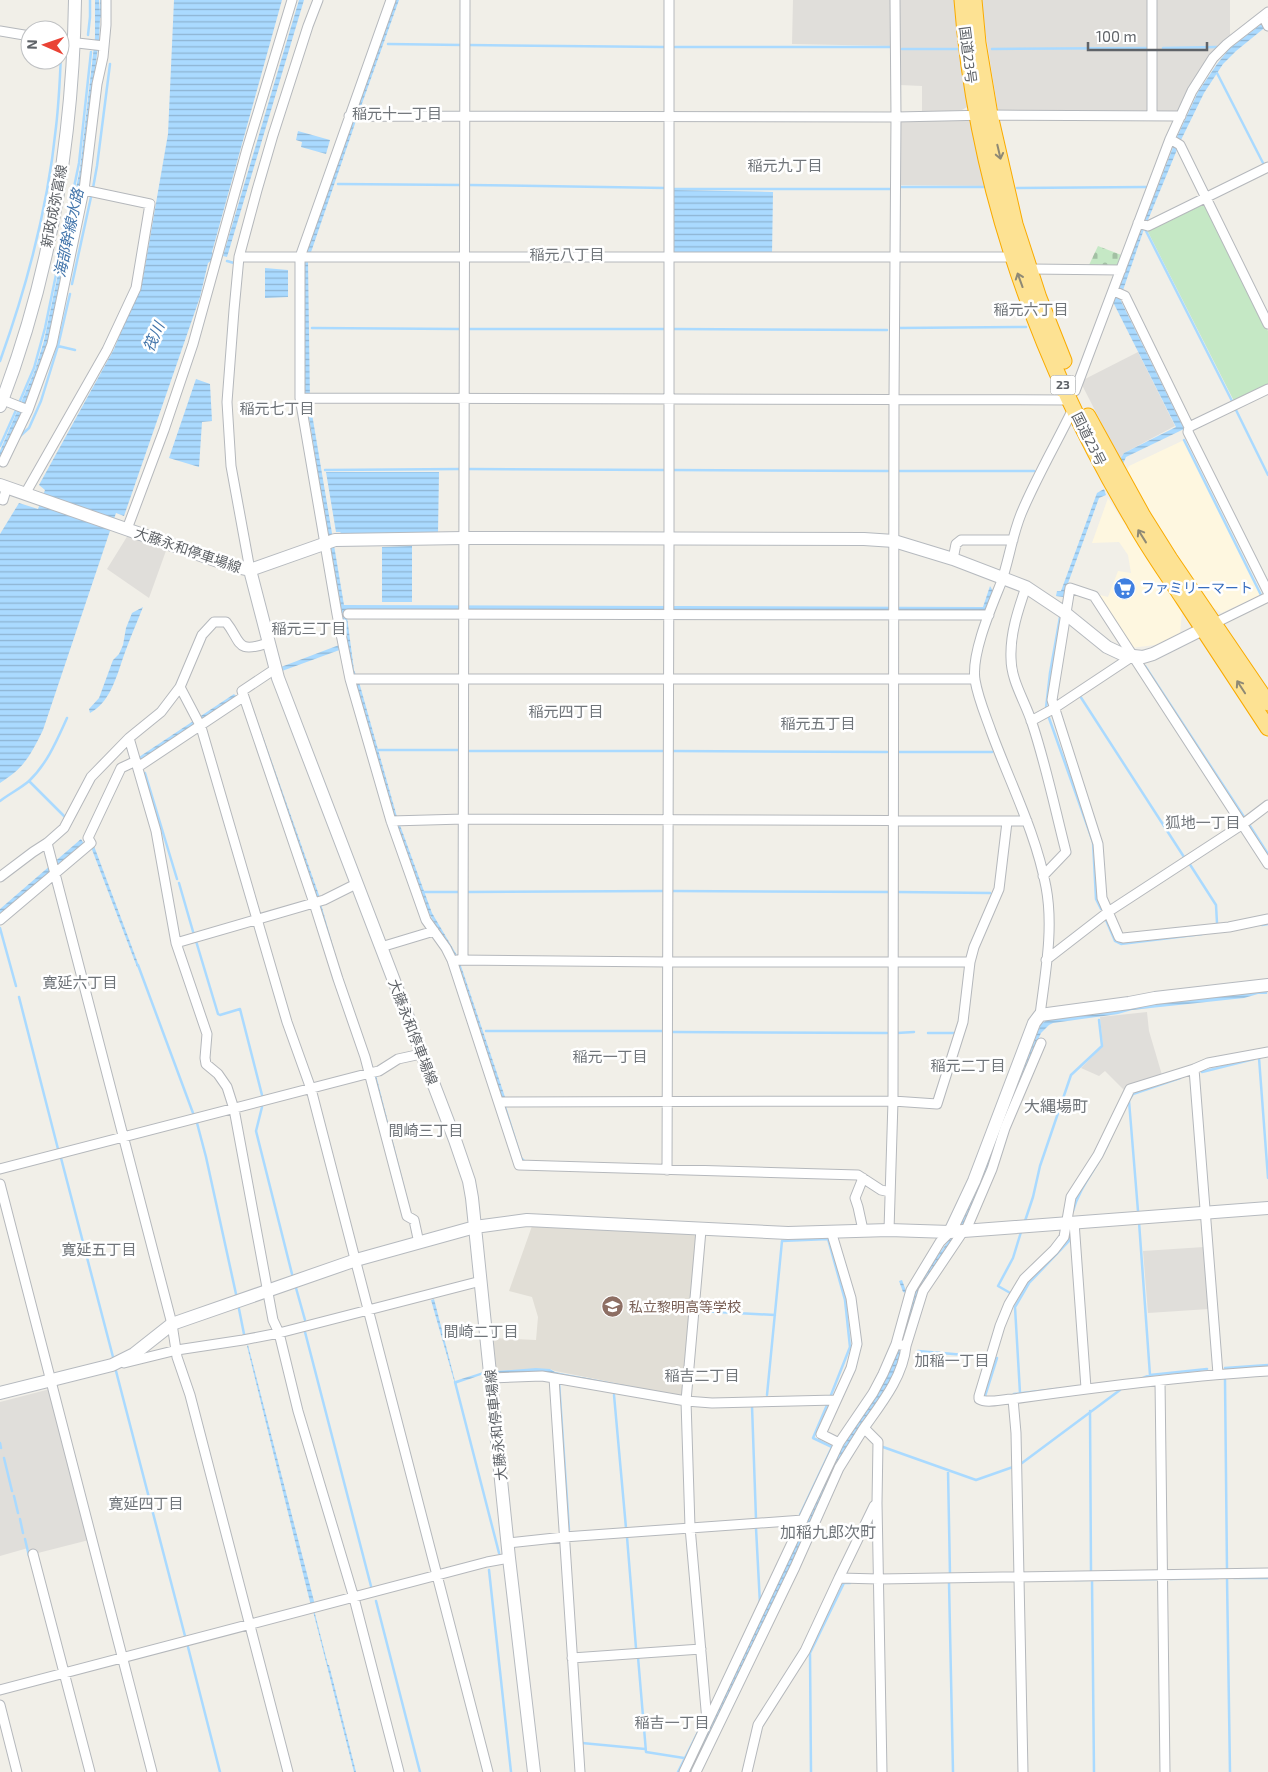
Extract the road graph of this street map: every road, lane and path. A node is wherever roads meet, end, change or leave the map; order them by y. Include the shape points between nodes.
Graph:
1 (75, 0) edge
2 (106, 0) edge
3 (292, 0) edge
4 (318, 0) edge
5 (391, 0) edge
6 (465, 0) edge
7 (669, 0) edge
8 (895, 0) edge
9 (962, 0) edge
10 (974, 0) edge
11 (1152, 0) edge
12 (1266, 14) edge
13 (1268, 26) edge
14 (0, 31) edge
15 (20, 34) edge
16 (70, 43) edge
17 (74, 44) junction
18 (99, 46) junction
19 (984, 115) junction
20 (353, 116) junction
21 (465, 116) junction
22 (669, 116) junction
23 (1152, 116) junction
24 (1181, 116) junction
25 (896, 117) junction
26 (1170, 139) junction
27 (1268, 167) edge
28 (84, 190) junction
29 (1205, 199) junction
30 (1138, 223) junction
31 (239, 257) junction
32 (305, 257) junction
33 (465, 257) junction
34 (1012, 257) junction
35 (670, 258) junction
36 (896, 258) junction
37 (1030, 269) junction
38 (1121, 270) junction
39 (1114, 291) junction
40 (1268, 324) edge
41 (1268, 389) edge
42 (305, 398) junction
43 (464, 399) junction
44 (669, 399) junction
45 (894, 399) junction
46 (1072, 400) junction
47 (1, 403) edge
48 (26, 409) junction
49 (1189, 427) junction
50 (3, 462) dead end
51 (2, 490) edge
52 (26, 494) junction
53 (127, 529) junction
54 (464, 538) junction
55 (669, 538) junction
56 (1013, 540) junction
57 (894, 541) junction
58 (329, 542) junction
59 (952, 559) junction
60 (250, 570) junction
61 (1002, 578) junction
62 (1026, 588) junction
63 (1268, 592) edge
64 (1268, 596) edge
65 (464, 611) junction
66 (668, 611) junction
67 (894, 611) junction
68 (1065, 613) junction
69 (348, 614) dead end
70 (989, 615) junction
71 (1208, 627) junction
72 (268, 643) junction
73 (1133, 656) junction
74 (275, 668) junction
75 (464, 679) junction
76 (975, 679) junction
77 (354, 680) junction
78 (668, 680) junction
79 (893, 680) junction
80 (180, 686) junction
81 (243, 697) junction
82 (1268, 702) edge
83 (1053, 709) junction
84 (1031, 721) junction
85 (199, 722) junction
86 (1268, 728) edge
87 (128, 738) junction
88 (137, 764) junction
89 (1268, 805) edge
90 (1268, 810) edge
91 (1255, 815) junction
92 (464, 819) junction
93 (668, 820) junction
94 (395, 821) junction
95 (1027, 821) junction
96 (893, 822) junction
97 (1007, 822) junction
98 (1243, 824) junction
99 (47, 843) junction
100 (1268, 864) edge
101 (54, 869) junction
102 (1044, 876) junction
103 (0, 877) edge
104 (356, 884) junction
105 (314, 903) junction
106 (1108, 912) junction
107 (1268, 919) edge
108 (0, 920) edge
109 (258, 920) junction
110 (434, 931) junction
111 (176, 943) junction
112 (381, 947) junction
113 (458, 960) junction
114 (1046, 960) junction
115 (892, 961) junction
116 (667, 962) junction
117 (970, 962) junction
118 (1268, 985) edge
119 (1040, 1015) junction
120 (1042, 1043) dead end
121 (1268, 1052) edge
122 (421, 1054) junction
123 (1194, 1069) junction
124 (372, 1073) junction
125 (311, 1089) junction
126 (667, 1101) junction
127 (893, 1101) junction
128 (499, 1102) junction
129 (234, 1109) junction
130 (123, 1138) junction
131 (0, 1169) edge
132 (666, 1170) junction
133 (862, 1178) junction
134 (0, 1184) edge
135 (890, 1192) junction
136 (1268, 1208) edge
137 (1205, 1212) junction
138 (1070, 1223) junction
139 (475, 1227) junction
140 (702, 1230) junction
141 (863, 1230) junction
142 (889, 1230) junction
143 (831, 1231) junction
144 (959, 1231) junction
145 (419, 1243) junction
146 (356, 1260) junction
147 (481, 1281) junction
148 (267, 1290) junction
149 (368, 1309) junction
150 (172, 1324) junction
151 (279, 1333) junction
152 (901, 1345) junction
153 (177, 1350) junction
154 (112, 1365) junction
155 (1268, 1371) edge
156 (1218, 1374) junction
157 (491, 1378) junction
158 (557, 1379) junction
159 (51, 1380) junction
160 (1160, 1381) junction
161 (1086, 1388) junction
162 (0, 1393) edge
163 (1013, 1399) junction
164 (836, 1400) junction
165 (686, 1401) junction
166 (864, 1428) junction
167 (839, 1443) junction
168 (877, 1504) junction
169 (803, 1520) junction
170 (690, 1527) junction
171 (564, 1537) junction
172 (508, 1543) junction
173 (33, 1554) dead end
174 (509, 1558) junction
175 (1268, 1573) edge
176 (1162, 1574) junction
177 (438, 1576) junction
178 (1020, 1576) junction
179 (839, 1578) junction
180 (879, 1579) junction
181 (354, 1598) junction
182 (250, 1624) junction
183 (701, 1649) junction
184 (122, 1658) junction
185 (572, 1658) junction
186 (64, 1673) junction
187 (0, 1690) edge
188 (0, 1704) edge
189 (707, 1721) junction
190 (18, 1772) edge
191 (90, 1772) edge
192 (152, 1772) edge
193 (288, 1772) edge
194 (399, 1772) edge
195 (488, 1772) edge
196 (534, 1772) edge
197 (580, 1772) edge
198 (684, 1772) edge
199 (696, 1772) edge
200 (747, 1772) edge
201 (882, 1772) edge
202 (1023, 1772) edge
203 (1165, 1772) edge

1 - 17 street, 新政成弥富線
2 - 18 street via 106,25
3 - 53 street via 193,344
4 - 31 street via 273,134
5 - 20 street
6 - 21 street
7 - 22 street
8 - 25 street
9 - 19 highway, 国道23号 / 23 via 966,47
10 - 19 highway, 国道23号 / 23
11 - 23 street
12 - 13 street
12 - 24 street via 1213,58
14 - 15 street
16 - 17 street
17 - 18 street
17 - 47 street, 新政成弥富線 via 72,90 56,205 37,293
18 - 28 street
19 - 23 street
19 - 25 street
19 - 34 highway, 国道23号 / 23 via 992,185
19 -> 37 highway, 国道23号 / 23
20 - 21 street
20 - 32 street
21 - 22 street
21 - 33 street
22 - 25 street
22 - 35 street
23 - 24 street
24 - 26 street
25 - 36 street
26 - 29 street via 1180,145
26 - 30 street
27 - 29 street
28 - 48 street via 52,344
28 - 52 street via 150,204 136,288 107,350
29 - 30 street via 1148,226
29 - 40 street
30 - 38 street
31 - 32 street
31 - 60 street via 227,402 231,466
32 - 33 street
32 - 42 street
33 - 35 street
33 - 43 street
34 - 36 street
46 -> 34 highway, 国道23号 / 23 via 1034,316
35 - 36 street
35 - 44 street
36 - 45 street
37 - 38 street
37 - 46 highway, 国道23号 / 23
38 - 39 street
39 - 46 street
39 - 49 street via 1125,296
41 - 49 street
42 - 43 street
42 - 58 street
43 - 44 street
43 - 54 street
44 - 45 street
44 - 55 street
45 - 46 street
45 - 57 street
46 - 56 street via 1021,514
46 - 71 highway, 国道23号 / 23 via 1133,522
47 - 48 street
48 - 50 street
49 - 63 street via 1188,432
51 - 52 street, 大藤永和停車場線
52 - 53 street, 大藤永和停車場線
53 - 60 street, 大藤永和停車場線
54 - 55 street
54 - 58 street
54 - 65 street
55 - 57 street via 864,538
55 - 66 street
56 - 59 street via 961,540 956,544
56 - 61 street
57 - 59 street
57 - 67 street
58 - 60 street
58 - 77 street via 342,642
59 - 61 street
60 - 72 street, 大藤永和停車場線
61 - 62 street
61 - 70 street
62 - 68 street
62 - 84 street via 1018,609 1011,657 1016,684
64 - 71 street
65 - 66 street
65 - 69 street
65 - 75 street
66 - 67 street
66 - 78 street
67 - 70 street
67 - 79 street
68 - 73 street via 1107,647
68 - 73 street via 1070,588 1094,596
68 - 83 street
70 - 76 street via 976,659
71 - 73 street via 1143,658
71 - 82 highway, 国道23号 / 23
86 -> 71 highway, 国道23号 / 23
72 - 74 street, 大藤永和停車場線
72 - 80 street via 255,648 242,646 226,622 214,622 202,635
73 - 83 street
73 - 98 street
74 - 81 street via 242,691
74 - 104 street, 大藤永和停車場線
75 - 77 street
75 - 78 street
75 - 92 street
76 - 79 street
76 - 95 street via 981,704
77 - 94 street
78 - 79 street
78 - 93 street
79 - 96 street
80 - 85 street
80 - 87 street via 161,712
81 - 85 street
81 - 105 street
83 - 84 street
83 - 106 street via 1098,844 1102,898
84 - 102 street via 1066,852
85 - 88 street
85 - 109 street
87 - 88 street
87 - 99 street via 91,777 64,828
88 - 101 street via 121,768 88,838 91,843
88 - 111 street via 156,830
89 - 91 street
90 - 91 street
91 - 98 street
92 - 93 street
92 - 94 street
92 - 113 street
93 - 96 street
93 - 116 street
94 - 110 street via 426,920
95 - 97 street
95 - 102 street
96 - 97 street
96 - 115 street
97 - 117 street via 999,889
98 - 100 street
98 - 106 street
99 - 101 street
99 - 103 street
101 - 108 street
101 - 130 street
102 - 114 street via 1048,921
104 - 105 street
104 - 112 street, 大藤永和停車場線
105 - 109 street
105 - 124 street
106 - 107 street via 1123,938 1229,927
106 - 114 street
109 - 111 street
109 - 125 street via 287,1022
110 - 112 street
110 - 113 street
111 - 129 street via 207,1034 206,1064 228,1087
112 - 122 street, 大藤永和停車場線
113 - 116 street
113 - 128 street
114 - 119 street
115 - 116 street
115 - 117 street
115 - 127 street
116 - 126 street
117 - 127 street via 962,1022 937,1104
118 - 119 street
119 - 144 street via 1034,1023 974,1181
120 - 144 street via 1005,1128 992,1169
121 - 123 street via 1208,1063
122 - 124 street via 398,1058
122 - 139 street, 大藤永和停車場線 via 469,1181
123 - 137 street
123 - 138 street via 1130,1089 1098,1155 1071,1197
124 - 125 street
124 - 145 street via 407,1216 414,1220
125 - 129 street
125 - 146 street
126 - 127 street
126 - 128 street
126 - 132 street
127 - 135 street
128 - 132 street via 519,1165
129 - 130 street
129 - 148 street
130 - 131 street
130 - 150 street
132 - 133 street
133 - 135 street
133 - 141 street via 854,1198
134 - 159 street
135 - 142 street
136 - 137 street
137 - 138 street
137 - 156 street
138 - 144 street
138 - 161 street
138 - 163 street via 1064,1237 1024,1279 1009,1304 981,1386 979,1399 982,1402
139 - 140 street via 527,1220
139 - 145 street
139 - 147 street, 大藤永和停車場線
140 - 143 street
140 - 165 street
141 - 142 street
141 - 143 street
142 - 144 street
143 - 164 street via 851,1298 857,1344
144 - 152 street via 923,1291
144 - 152 street via 940,1242 910,1293
145 - 146 street
146 - 148 street
146 - 149 street
147 - 149 street
147 - 157 street, 大藤永和停車場線
148 - 150 street
148 - 151 street
149 - 151 street
149 - 177 street
150 - 153 street
150 - 154 street via 134,1354
151 - 153 street
151 - 181 street via 298,1411
152 - 166 street via 898,1372
152 - 167 street
153 - 154 street
153 - 182 street
154 - 159 street
155 - 156 street
156 - 160 street
157 - 158 street via 542,1376
157 - 172 street, 大藤永和停車場線
158 - 165 street
158 - 171 street
159 - 162 street
159 - 184 street
160 - 161 street
160 - 176 street
161 - 163 street
163 - 178 street
164 - 165 street
164 - 167 street via 821,1434
165 - 170 street
166 - 168 street via 878,1442
166 - 199 street via 839,1468
167 - 169 street
168 - 179 street
168 - 180 street
169 - 170 street
169 - 189 street
170 - 171 street
170 - 183 street
171 - 172 street
171 - 185 street
172 - 174 street, 大藤永和停車場線
173 - 186 street
174 - 177 street
174 - 196 street, 大藤永和停車場線
175 - 176 street
176 - 178 street
176 - 203 street
177 - 181 street
177 - 195 street
178 - 180 street
178 - 202 street
179 - 180 street
179 - 200 street via 805,1651 758,1725
180 - 201 street
181 - 182 street
181 - 194 street
182 - 184 street
182 - 193 street
183 - 185 street
183 - 189 street
184 - 186 street
184 - 192 street
185 - 197 street
186 - 187 street
186 - 191 street
188 - 190 street
189 - 198 street

